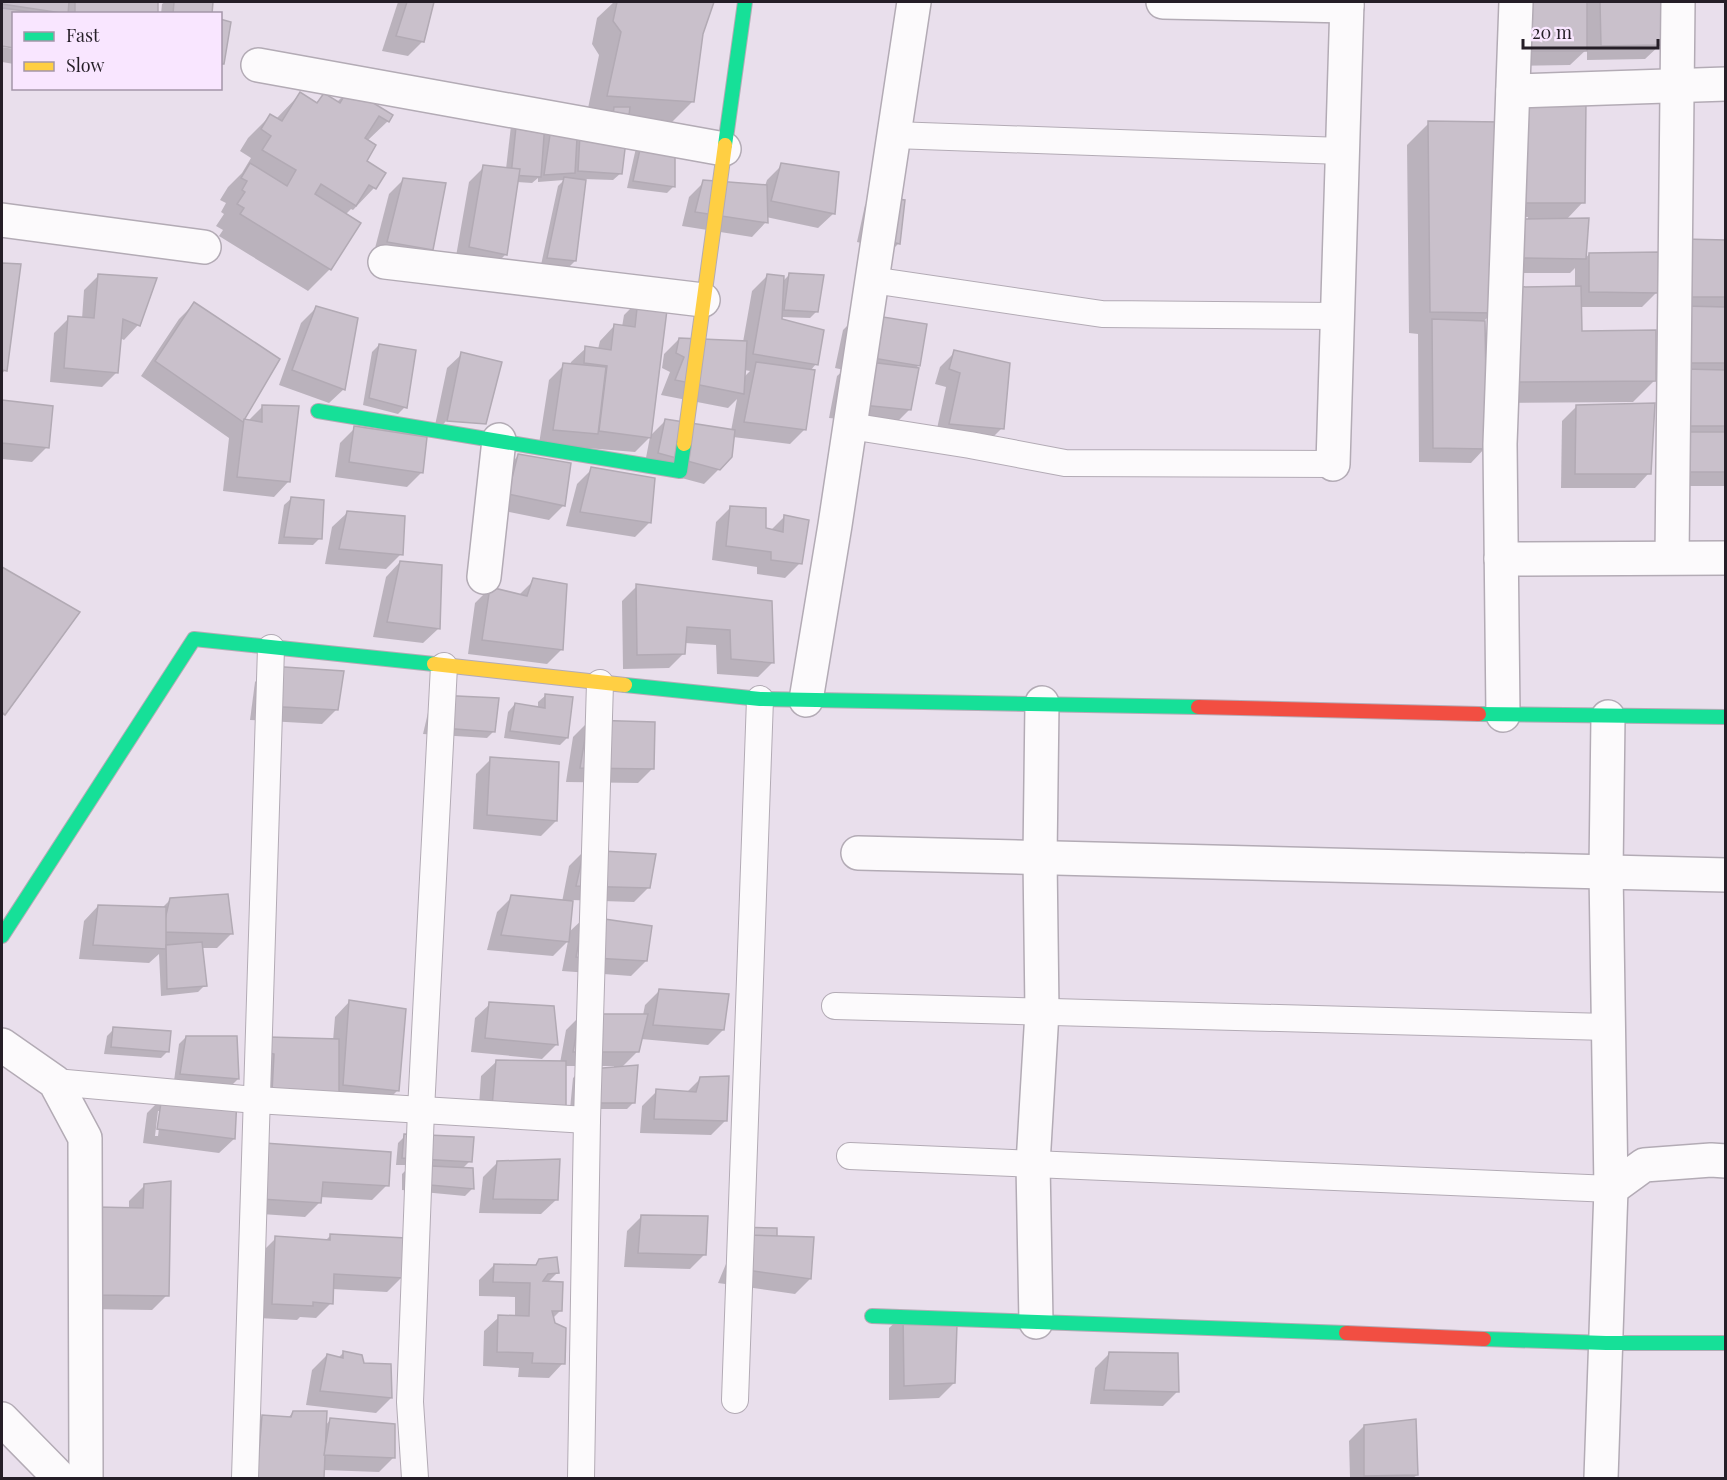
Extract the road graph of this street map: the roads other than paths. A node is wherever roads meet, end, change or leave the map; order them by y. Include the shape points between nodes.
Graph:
1 (745, 2) edge
2 (914, 2) edge
3 (1163, 2) edge
4 (1516, 2) edge
5 (1678, 2) edge
6 (1347, 4) edge
7 (258, 65) dead end
8 (1725, 84) edge
9 (1677, 85) junction
10 (1513, 91) junction
11 (894, 135) junction
12 (724, 149) junction
13 (1342, 151) junction
14 (2, 220) edge
15 (204, 247) dead end
16 (385, 262) dead end
17 (872, 280) junction
18 (703, 300) junction
19 (1338, 316) junction
20 (318, 411) dead end
21 (850, 426) junction
22 (499, 440) junction
23 (1333, 464) joint
24 (1672, 557) junction
25 (1725, 558) edge
26 (1501, 559) junction
27 (484, 577) dead end
28 (271, 648) junction
29 (444, 666) junction
30 (600, 683) junction
31 (760, 699) junction
32 (806, 700) junction
33 (1042, 703) junction
34 (1503, 715) junction
35 (1608, 717) junction
36 (1725, 717) edge
37 (858, 853) dead end
38 (1040, 858) junction
39 (1606, 871) junction
40 (1725, 875) edge
41 (2, 936) edge
42 (835, 1006) dead end
43 (1042, 1012) junction
44 (1607, 1027) junction
45 (2, 1045) edge
46 (55, 1082) junction
47 (256, 1100) junction
48 (421, 1110) junction
49 (587, 1120) junction
50 (850, 1156) dead end
51 (1725, 1161) edge
52 (1033, 1164) junction
53 (1611, 1189) junction
54 (872, 1316) dead end
55 (1035, 1322) junction
56 (1606, 1343) junction
57 (1725, 1343) edge
58 (735, 1400) dead end
59 (2, 1419) edge
60 (60, 1479) edge
61 (86, 1479) edge
62 (245, 1479) edge
63 (415, 1479) edge
64 (581, 1479) edge
65 (1601, 1479) edge

1 - 12 street
2 - 11 street
3 - 6 street
4 - 10 street
5 - 9 street
6 - 13 street
7 - 12 street
8 - 9 street
9 - 10 street
9 - 24 street
10 - 26 street via 1500,444
11 - 13 lane
11 - 17 street
12 - 18 street
13 - 19 street
14 - 15 street
16 - 18 street
17 - 19 lane via 1102,314
17 - 21 street
18 - 22 street via 680,471
19 - 23 street
20 - 22 street
21 - 23 lane via 1065,463
21 - 32 street
22 - 27 street
24 - 25 street
24 - 26 street
26 - 34 street
28 - 29 street
28 - 41 street via 194,639
28 - 47 lane
29 - 30 street
29 - 48 lane
30 - 31 street
30 - 49 lane
31 - 32 street
31 - 58 lane
32 - 33 street
33 - 34 street
33 - 38 street
34 - 35 street
35 - 36 street
35 - 39 street
37 - 38 street
38 - 39 street
38 - 43 street
39 - 40 street
39 - 44 street
42 - 43 lane
43 - 44 lane
43 - 52 street
44 - 53 street
45 - 46 street
46 - 47 lane
46 - 61 street via 85,1138
47 - 48 lane
47 - 62 lane
48 - 49 lane
48 - 63 lane via 410,1402
49 - 64 lane
50 - 52 lane
51 - 53 street via 1644,1165
52 - 53 lane
52 - 55 street
53 - 56 street
54 - 55 street
55 - 56 street
56 - 57 street
56 - 65 street
59 - 60 street

